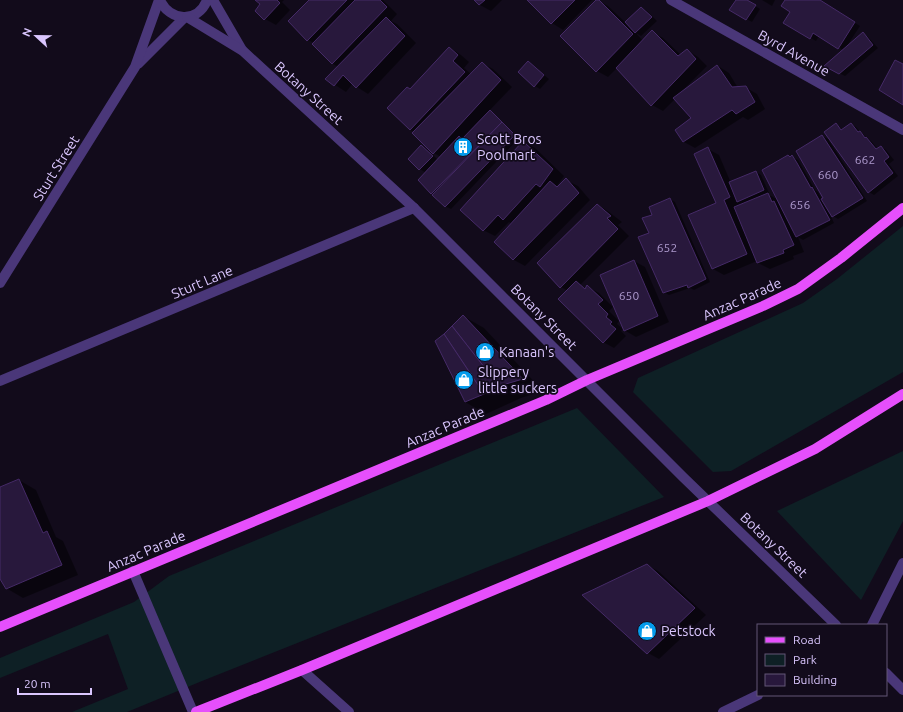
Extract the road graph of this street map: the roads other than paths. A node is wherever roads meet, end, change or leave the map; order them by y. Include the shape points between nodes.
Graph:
1 (160, 0) edge
2 (206, 0) edge
3 (214, 0) edge
4 (670, 0) edge
5 (186, 17) junction
6 (243, 51) junction
7 (135, 67) junction
8 (903, 130) edge
9 (414, 208) junction
10 (903, 208) edge
11 (0, 283) edge
12 (587, 380) junction
13 (0, 381) edge
14 (903, 394) edge
15 (708, 501) junction
16 (903, 563) edge
17 (133, 571) junction
18 (835, 624) edge
19 (872, 624) edge
20 (0, 627) edge
21 (302, 670) junction
22 (887, 674) edge
23 (903, 690) edge
24 (757, 695) edge
25 (193, 712) edge
26 (196, 712) edge
27 (349, 712) edge
28 (723, 712) edge

1 - 5 street, Botany Street via 172,14
1 - 7 street, Sturt Street
2 - 5 street, Sturt Street via 200,11
3 - 6 street, Botany Street
4 - 8 street, Byrd Avenue
5 - 6 street, Botany Street
5 - 7 street, Sturt Street
6 - 9 street, Botany Street
7 - 11 street, Sturt Street
9 - 12 street, Botany Street
9 - 13 street, Sturt Lane
10 - 12 main road, Anzac Parade via 798,289
12 - 15 street, Botany Street
12 - 17 main road, Anzac Parade via 546,400
14 - 15 main road via 815,449
15 - 18 street, Botany Street
15 - 21 main road
16 - 19 street
17 - 20 main road, Anzac Parade
17 - 25 street
21 - 26 main road
21 - 27 street
22 - 23 street
24 - 28 street

